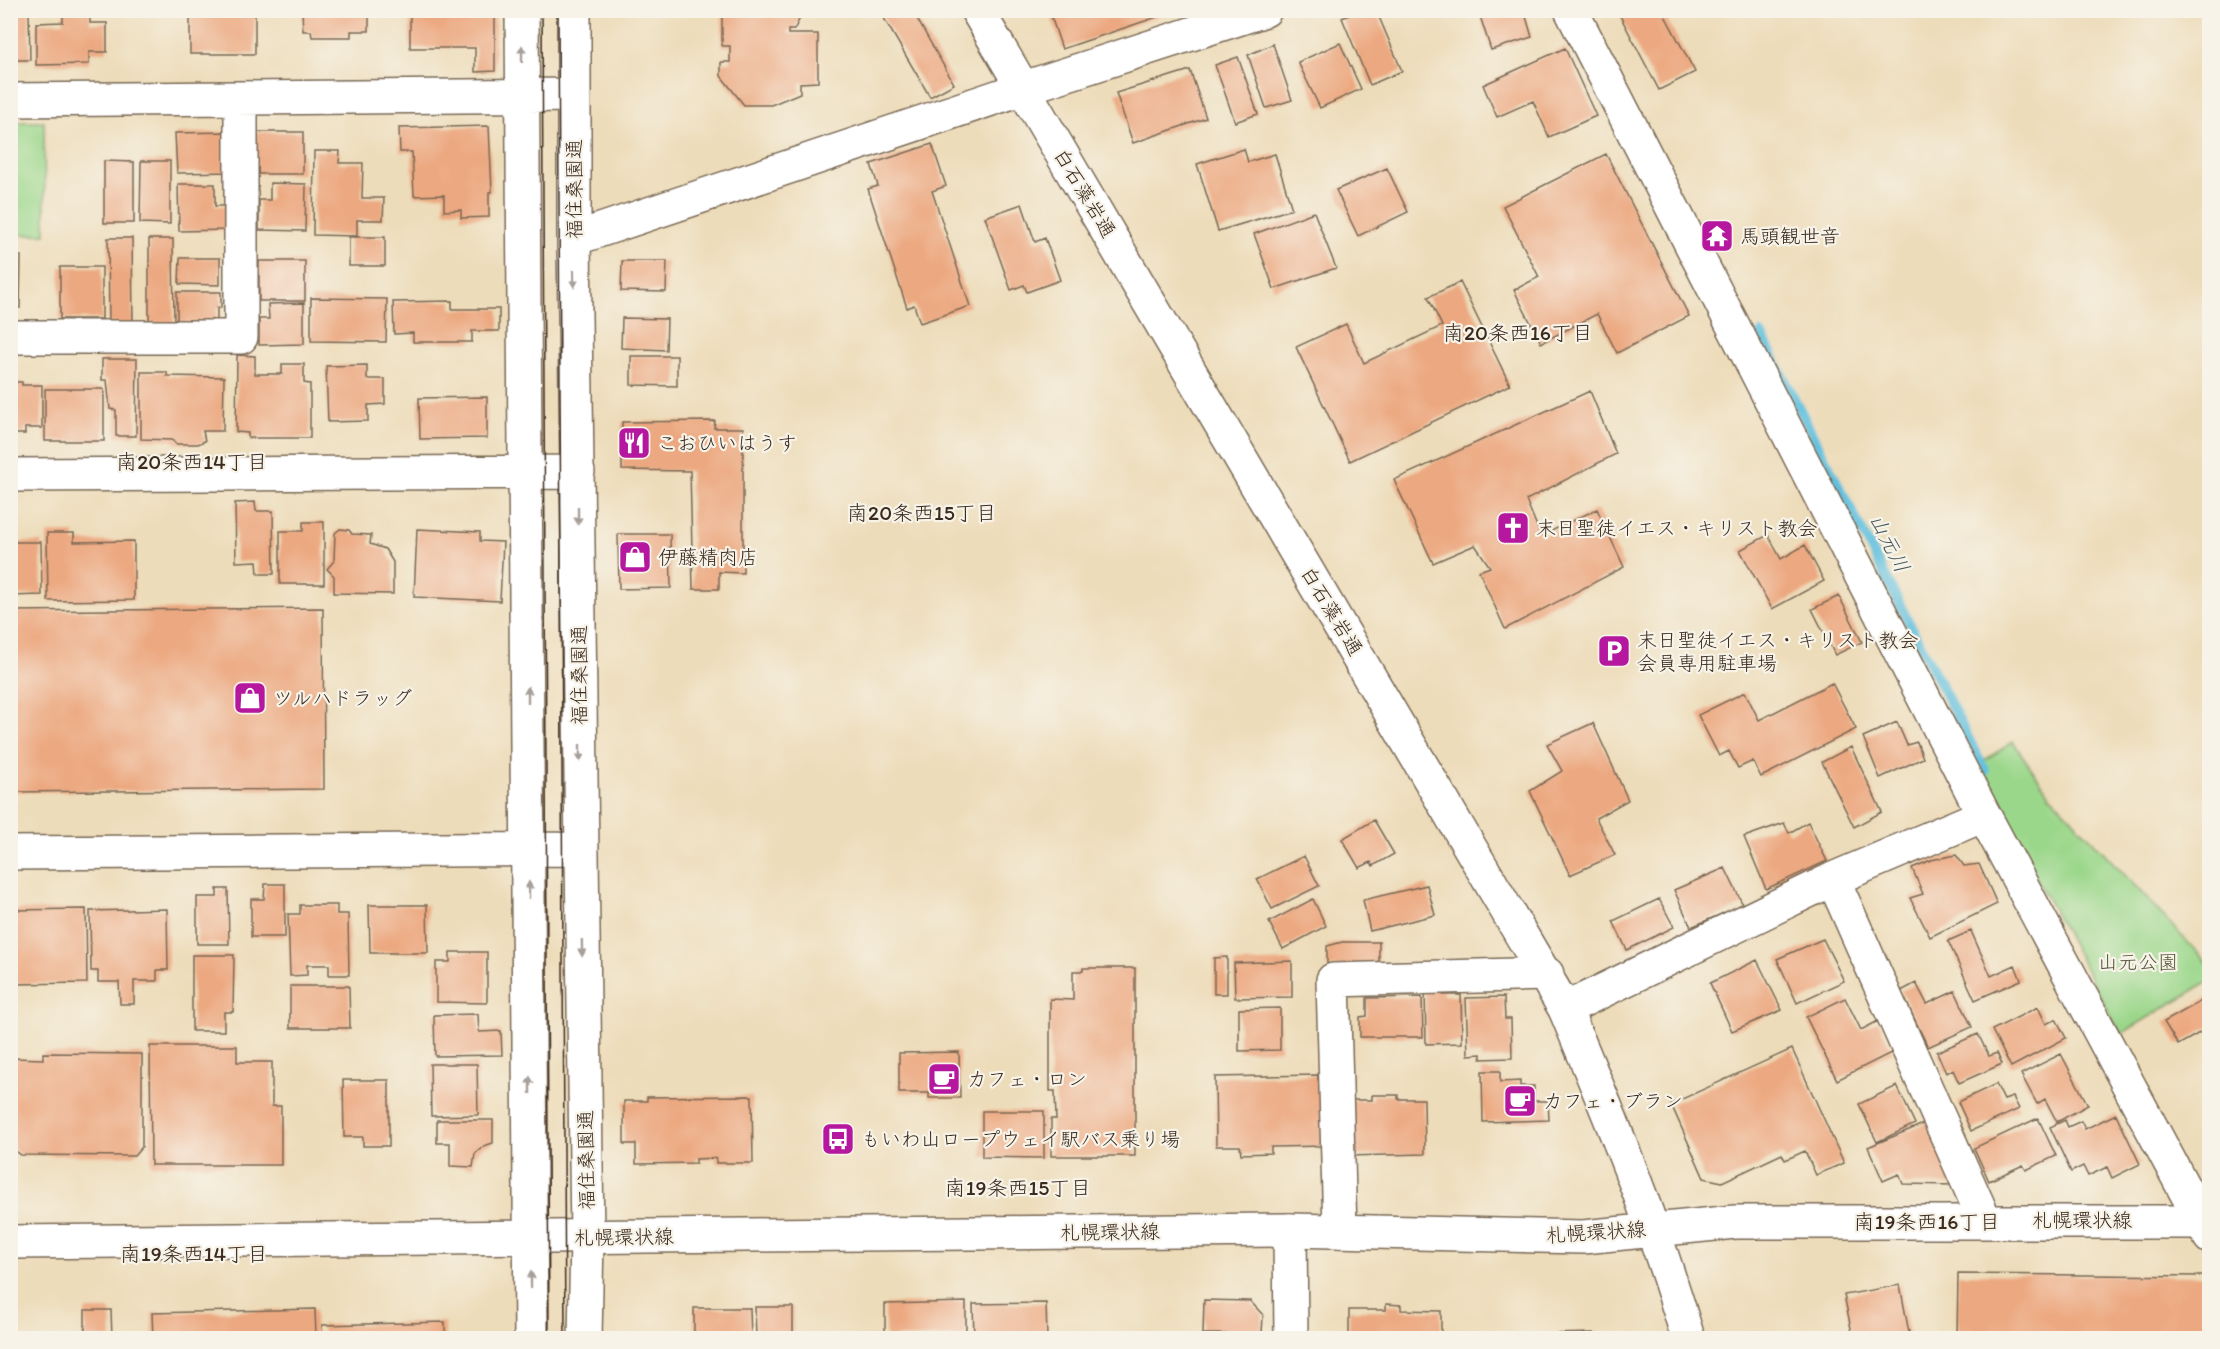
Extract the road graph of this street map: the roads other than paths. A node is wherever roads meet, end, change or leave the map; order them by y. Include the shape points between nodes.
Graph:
1 (522, 10) edge
2 (574, 10) edge
3 (977, 10) edge
4 (1265, 10) edge
5 (1571, 10) edge
6 (1208, 19) edge
7 (1024, 88) junction
8 (574, 95) junction
9 (523, 97) junction
10 (241, 98) junction
11 (10, 100) edge
12 (574, 239) junction
13 (10, 337) edge
14 (526, 472) junction
15 (578, 472) junction
16 (10, 475) edge
17 (1984, 815) junction
18 (529, 849) junction
19 (580, 849) junction
20 (10, 853) edge
21 (1833, 879) junction
22 (1547, 974) junction
23 (1565, 1009) junction
24 (1985, 1221) junction
25 (2206, 1226) edge
26 (1654, 1228) junction
27 (1290, 1230) junction
28 (1340, 1231) junction
29 (531, 1238) junction
30 (587, 1238) junction
31 (10, 1242) edge
32 (531, 1338) edge
33 (585, 1338) edge
34 (1291, 1338) edge
35 (1688, 1338) edge

9 -> 1 street
2 - 8 street, 福住桑園通
3 - 7 street, 白石藻岩通
4 - 6 street
5 - 17 street
6 - 7 street
7 - 12 street
7 - 22 street, 白石藻岩通
8 - 9 street
8 - 12 street, 福住桑園通
9 - 10 street
9 - 14 street
10 - 11 street
10 - 13 street via 241,338
12 -> 15 street, 福住桑園通
14 - 15 street
14 - 16 street
18 -> 14 street
15 -> 19 street, 福住桑園通
17 - 21 street
17 - 25 street
18 - 19 street
18 - 20 street
29 -> 18 street
19 -> 30 street, 福住桑園通
21 - 23 street
21 - 24 street
22 - 23 street, 白石藻岩通
22 - 28 street via 1333,980
23 - 26 street, 白石藻岩通
24 - 25 street, 札幌環状線
24 - 26 street, 札幌環状線 via 1735,1222
26 - 28 street, 札幌環状線 via 1583,1238
26 - 35 street, 白石藻岩通
27 - 28 street, 札幌環状線
27 - 30 street, 札幌環状線
27 - 34 street
29 - 30 street, 札幌環状線
29 - 31 street, 札幌環状線
32 -> 29 street
30 - 33 street, 福住桑園通

